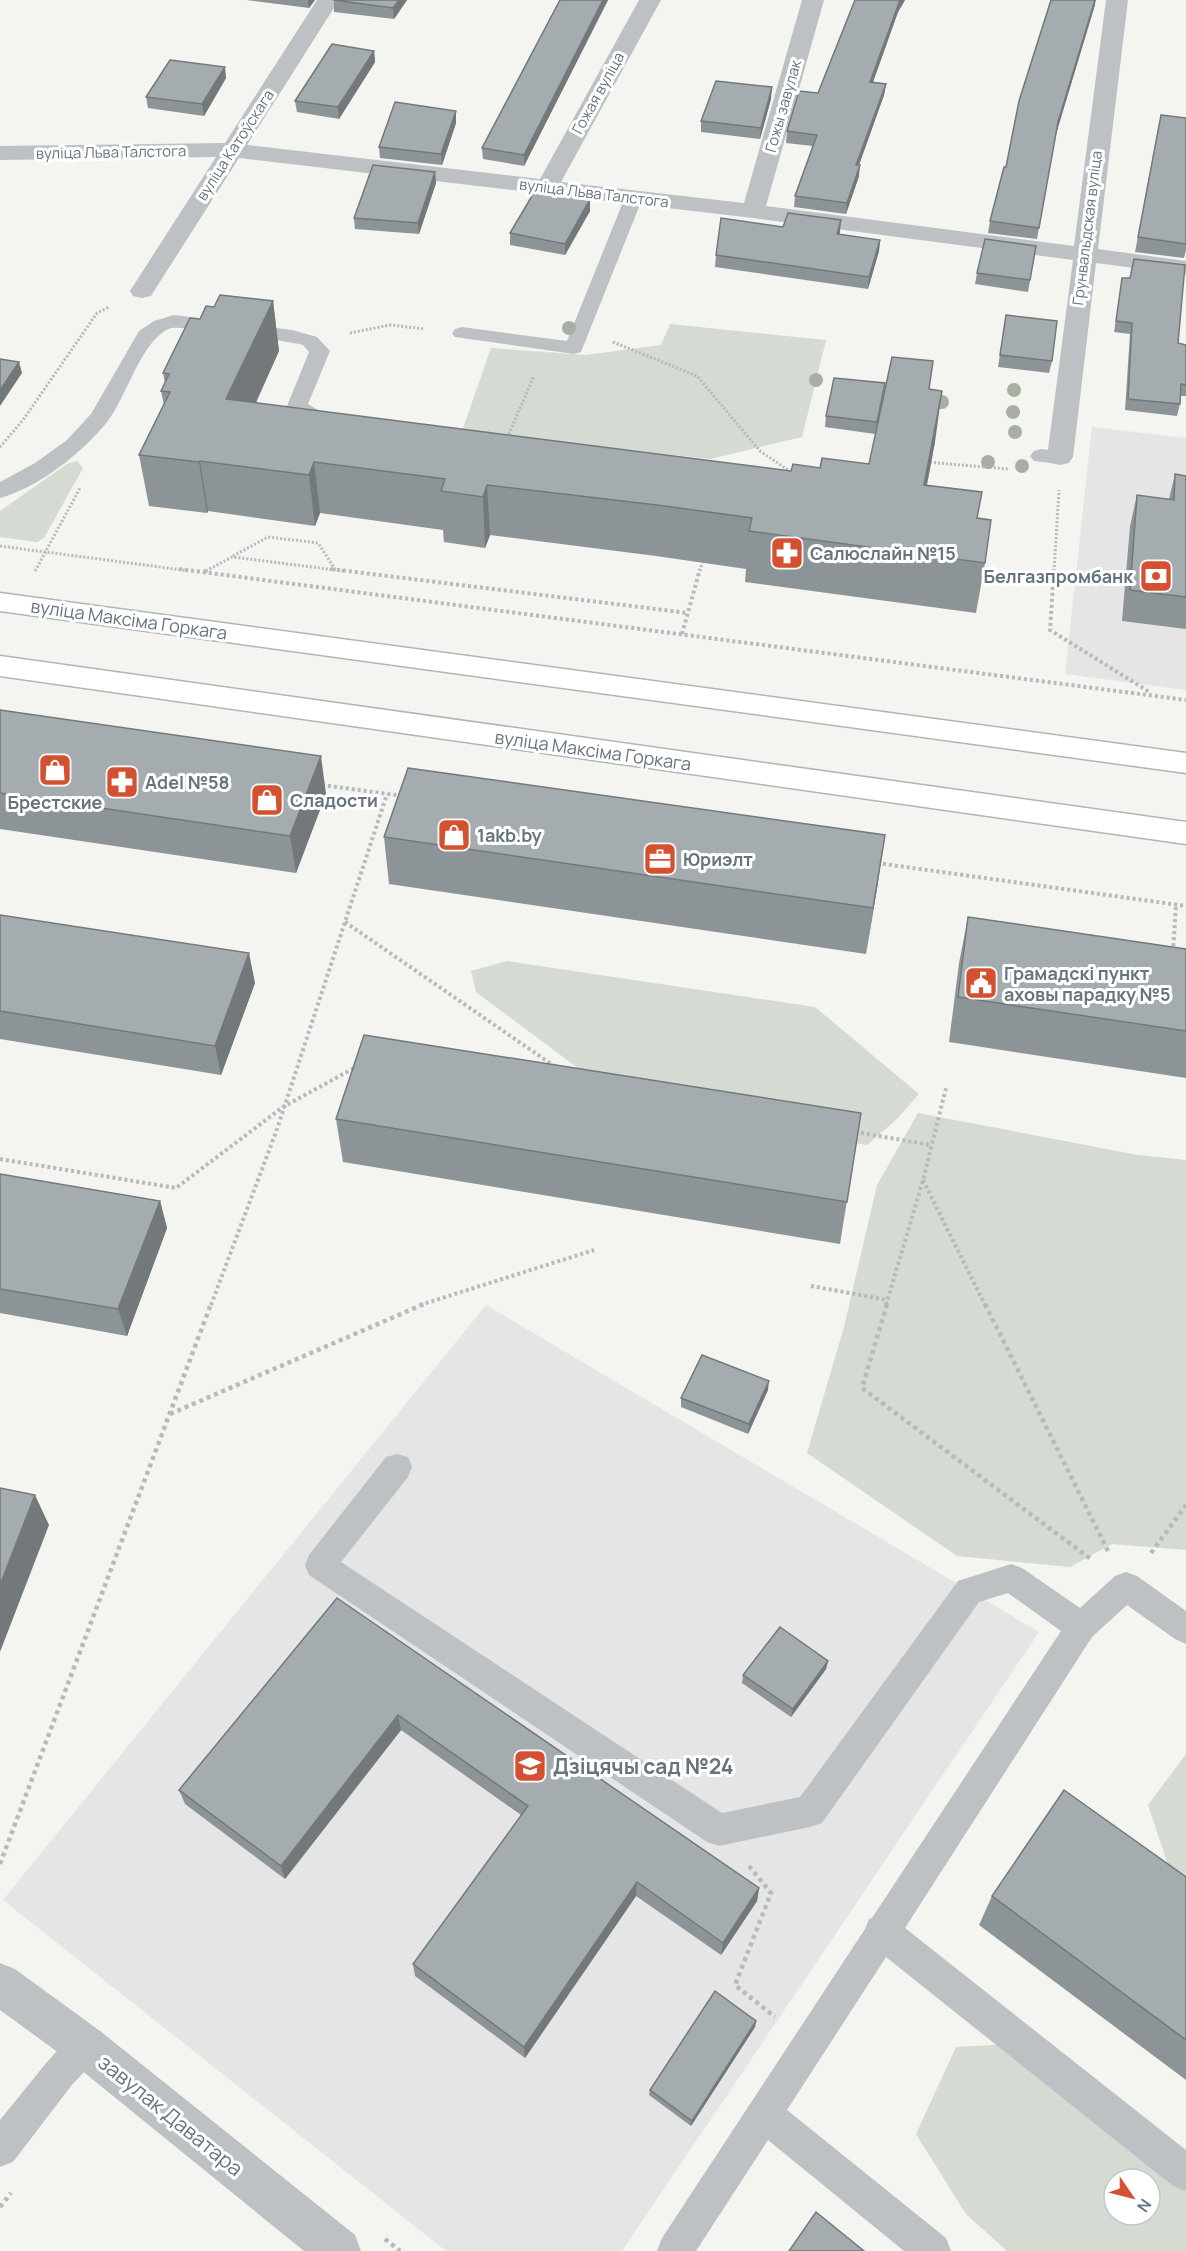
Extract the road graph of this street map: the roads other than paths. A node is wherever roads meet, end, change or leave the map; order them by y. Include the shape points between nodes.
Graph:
1 (328, 0) edge
2 (650, 0) edge
3 (813, 0) edge
4 (1117, 0) edge
5 (232, 150) junction
6 (0, 153) edge
7 (547, 187) junction
8 (634, 197) junction
9 (753, 211) junction
10 (1083, 255) junction
11 (1186, 268) edge
12 (142, 291) road end
13 (462, 333) road end
14 (355, 423) edge
15 (1050, 456) dead end
16 (0, 491) edge
17 (0, 602) edge
18 (0, 666) edge
19 (1186, 763) edge
20 (1186, 833) edge
21 (397, 1467) dead end
22 (1081, 1627) junction
23 (1186, 1629) edge
24 (881, 1931) junction
25 (0, 1984) edge
26 (85, 2046) junction
27 (764, 2114) junction
28 (0, 2149) edge
29 (1186, 2174) edge
30 (339, 2251) edge
31 (675, 2251) edge
32 (933, 2251) edge

1 - 5 street, вуліца Катоўскага
2 - 7 street, Гожая вуліца
3 - 9 street, Гожы завулак
4 - 10 street, Грунвальдская вуліца
5 - 6 street, вуліца Льва Талстога
5 - 7 street, вуліца Льва Талстога
5 - 12 street, вуліца Катоўскага
7 - 8 street, вуліца Льва Талстога
8 - 9 street, вуліца Льва Талстога
8 - 13 lane via 574,348
9 - 10 street, вуліца Льва Талстога
10 - 11 street, вуліца Льва Талстога
10 - 15 street, Грунвальдская вуліца
14 - 16 lane via 311,415 297,406 320,351 310,341 174,321 146,336 100,417 74,445 43,468
17 - 19 main road, вуліца Максіма Горкага
18 - 20 main road, вуліца Максіма Горкага
21 - 22 lane via 320,1565 719,1830 810,1811 969,1591 1011,1578
22 - 23 lane via 1126,1586
22 - 24 lane
24 - 27 lane
24 - 29 lane
25 - 26 street, завулак Даватара
26 - 28 lane
26 - 30 street, завулак Даватара
27 - 31 lane
27 - 32 lane

